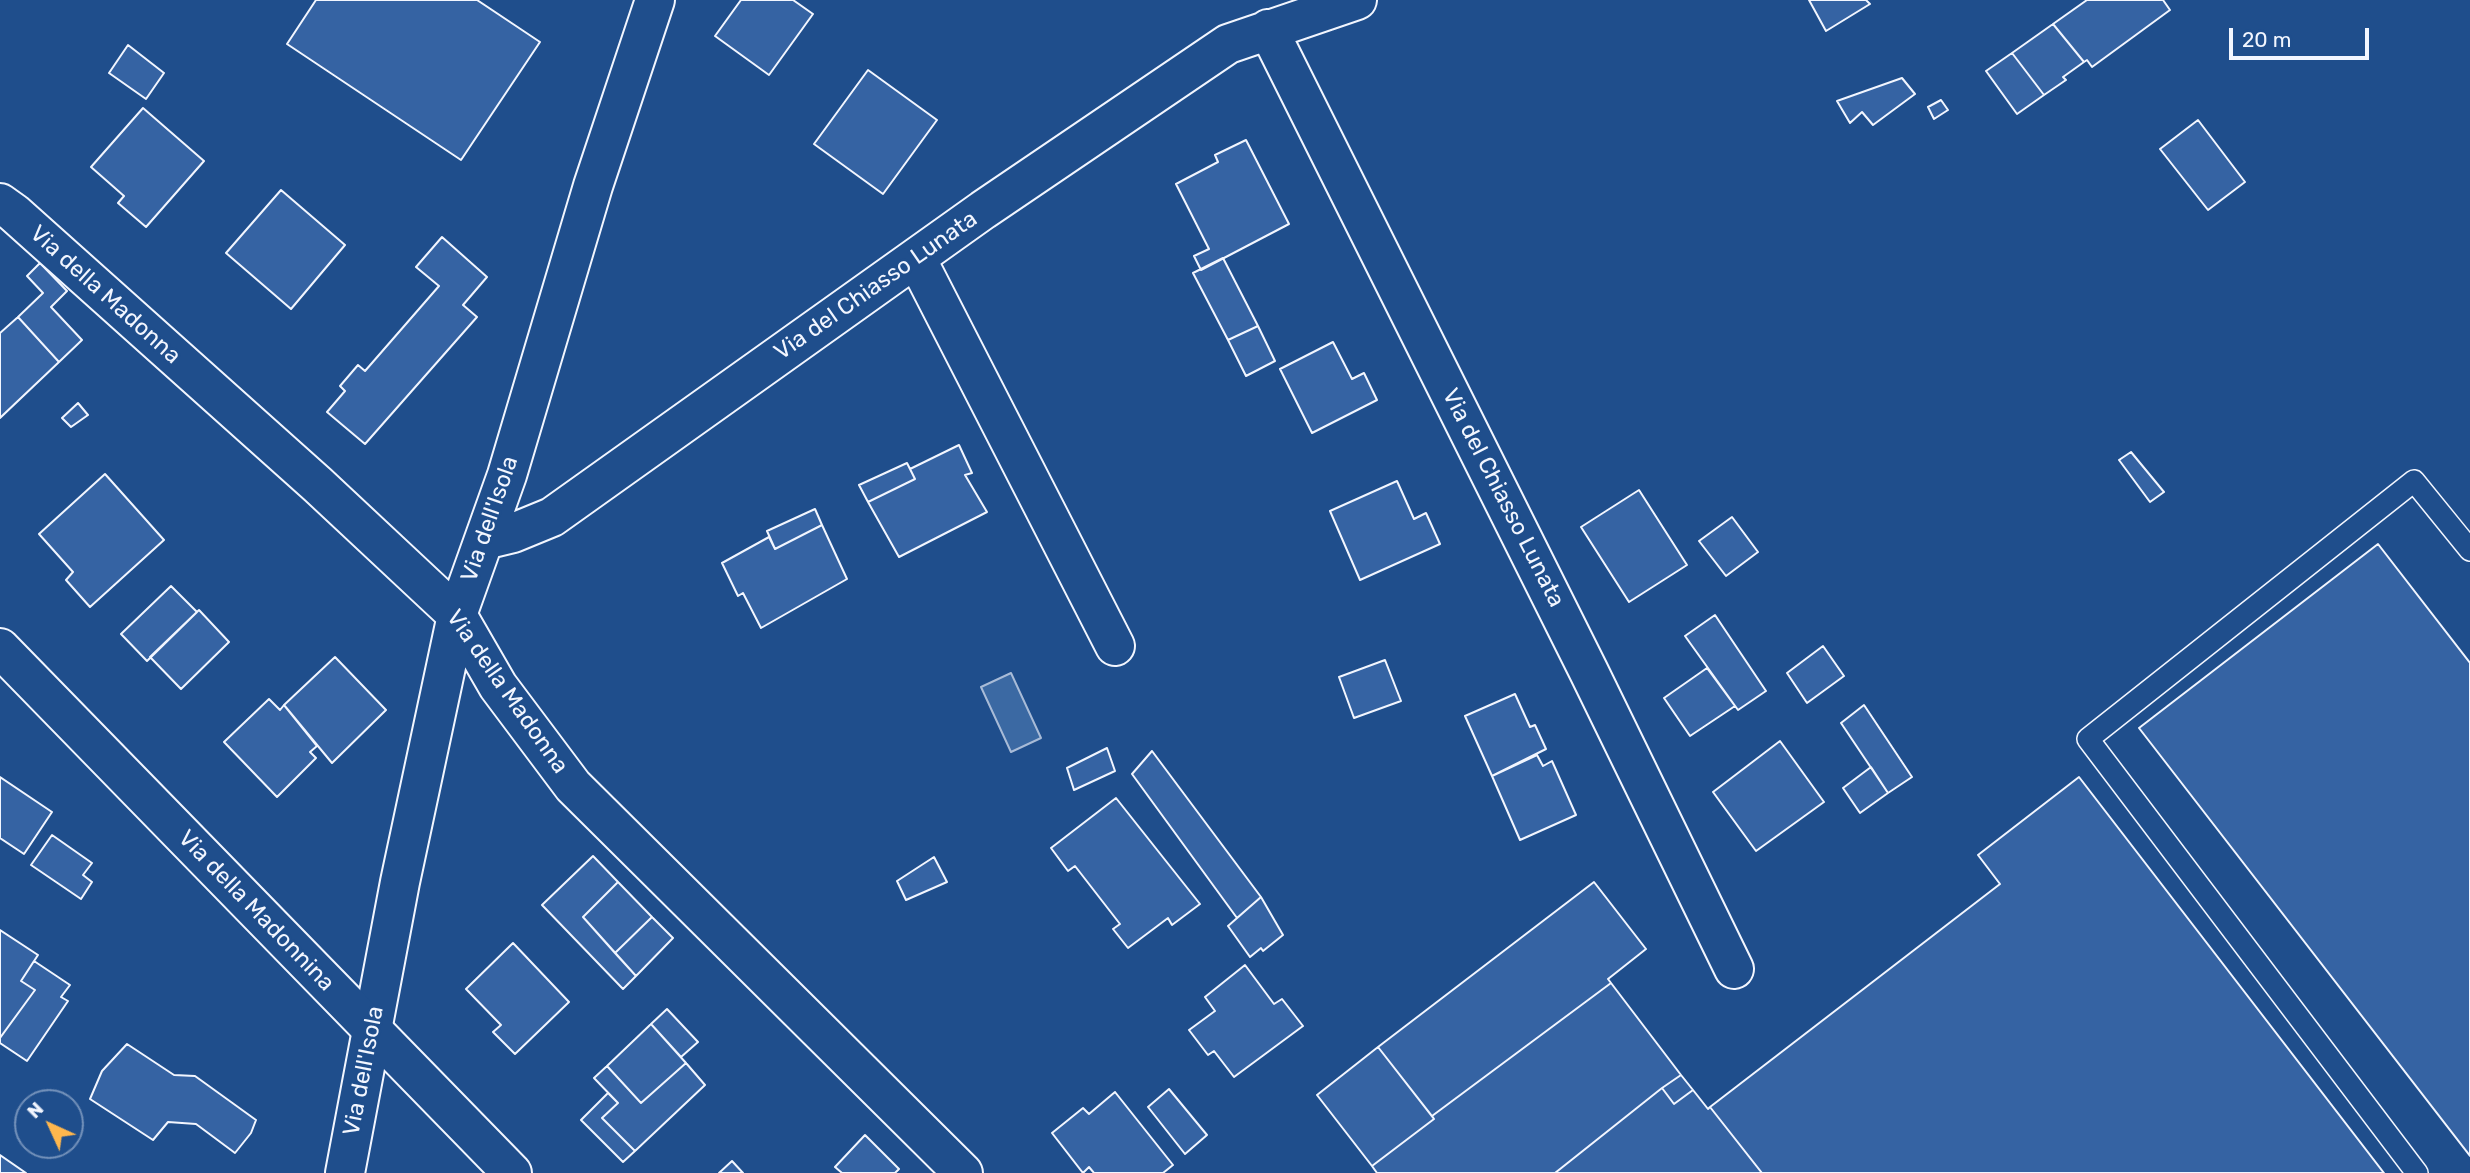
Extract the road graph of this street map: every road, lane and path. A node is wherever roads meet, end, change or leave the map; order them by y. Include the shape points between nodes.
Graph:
1 (655, 0) edge
2 (1357, 0) edge
3 (1268, 29) junction
4 (0, 203) edge
5 (916, 258) junction
6 (484, 540) junction
7 (2470, 550) edge
8 (449, 607) junction
9 (1115, 646) dead end
10 (0, 648) edge
11 (1734, 969) dead end
12 (372, 1030) junction
13 (345, 1173) edge
14 (512, 1173) edge
15 (963, 1173) edge
16 (2417, 1173) edge

1 - 6 street, Via dell'Isola
2 - 3 street, Via del Chiasso Lunata
3 - 5 street, Via del Chiasso Lunata via 1228,44
3 - 11 street, Via del Chiasso Lunata
4 - 8 street, Via della Madonna
5 - 6 street, Via del Chiasso Lunata via 552,517
5 - 9 street
6 - 8 street, Via dell'Isola
7 - 16 lane via 2414,481 2088,739
8 - 12 street, Via dell'Isola
8 - 15 street, Via della Madonna via 498,686 573,786
10 - 12 street, Via della Madonnina
12 - 13 street, Via dell'Isola
12 - 14 street, Via della Madonnina

